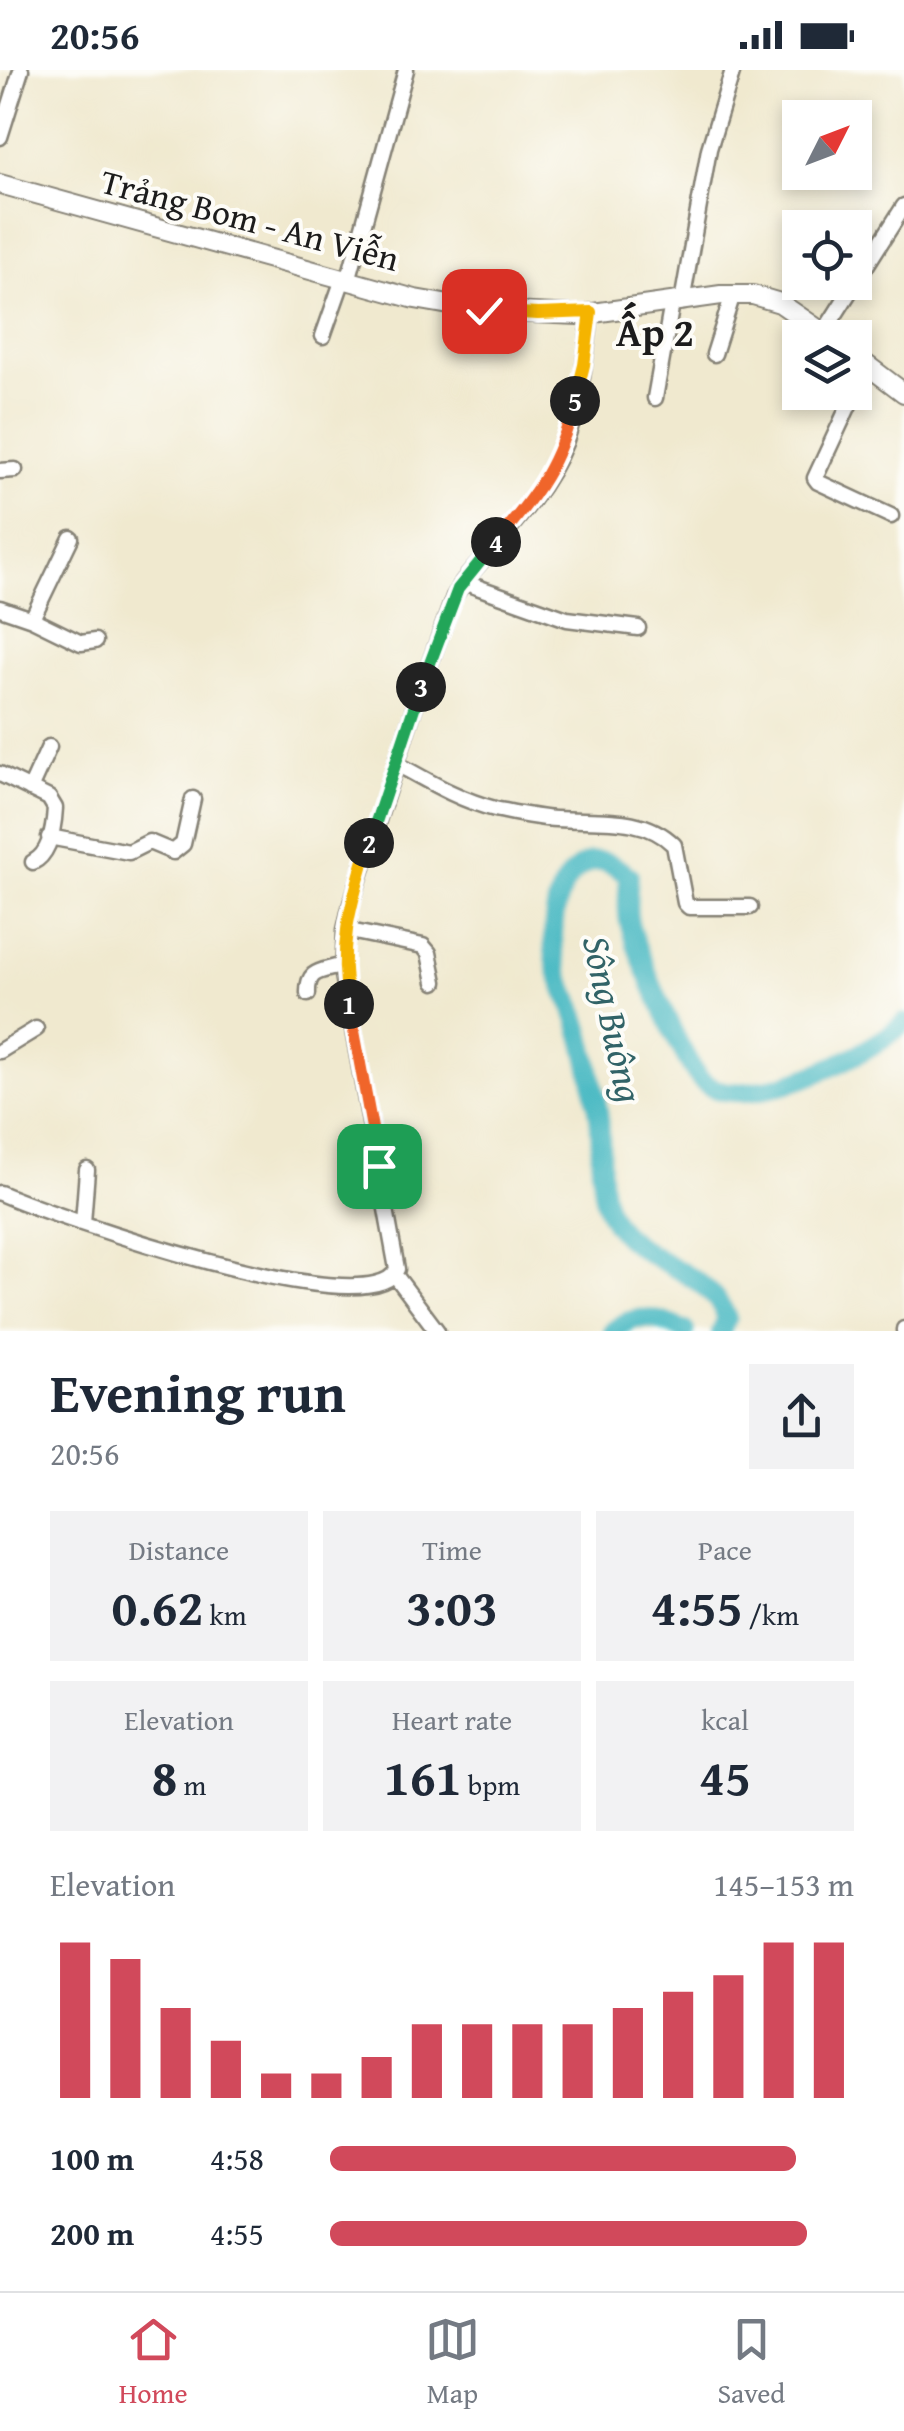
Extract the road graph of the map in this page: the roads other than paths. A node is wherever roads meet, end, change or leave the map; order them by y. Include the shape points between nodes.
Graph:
1 (21, 70) edge
2 (406, 70) edge
3 (733, 70) edge
4 (0, 136) edge
5 (0, 184) edge
6 (904, 206) edge
7 (346, 280) junction
8 (732, 294) junction
9 (677, 303) junction
10 (591, 312) junction
11 (805, 320) edge
12 (837, 320) edge
13 (323, 336) dead end
14 (714, 354) dead end
15 (872, 367) edge
16 (902, 387) edge
17 (655, 398) dead end
18 (846, 410) edge
19 (891, 516) dead end
20 (71, 538) dead end
21 (463, 582) junction
22 (0, 608) edge
23 (32, 619) junction
24 (638, 628) dead end
25 (95, 641) dead end
26 (48, 748) dead end
27 (396, 764) junction
28 (0, 774) edge
29 (30, 790) junction
30 (193, 799) dead end
31 (49, 837) junction
32 (32, 862) dead end
33 (750, 906) dead end
34 (344, 930) junction
35 (343, 965) junction
36 (435, 982) dead end
37 (308, 994) dead end
38 (36, 1029) dead end
39 (0, 1051) edge
40 (87, 1170) dead end
41 (0, 1193) edge
42 (83, 1223) junction
43 (395, 1275) junction
44 (437, 1331) edge

1 - 4 street
2 - 7 street
3 - 9 street via 708,149
5 - 7 main road, Trảng Bom - An Viễn
6 - 12 street
7 - 10 main road, Trảng Bom - An Viễn via 484,311
7 - 13 street
8 - 9 main road, Trảng Bom - An Viễn
8 - 11 main road, Trảng Bom - An Viễn via 753,294
8 - 14 street
9 - 10 main road, Trảng Bom - An Viễn
9 - 17 street
10 - 21 street via 564,443 544,482
15 - 16 main road
18 - 19 street via 814,478
20 - 23 street
21 - 24 street via 567,619
21 - 27 street
22 - 23 street
23 - 25 street via 81,643
26 - 29 street
27 - 33 street via 494,808 640,825 674,845 689,908
27 - 34 street
28 - 29 street
29 - 31 street via 54,808
30 - 31 street via 183,844 173,852 149,842 129,852
31 - 32 street via 40,860
34 - 35 street
34 - 36 street via 423,946
35 - 37 street via 312,975
35 - 43 street
38 - 39 street
40 - 42 street
41 - 42 street
42 - 43 street via 255,1274 360,1286
43 - 44 street

